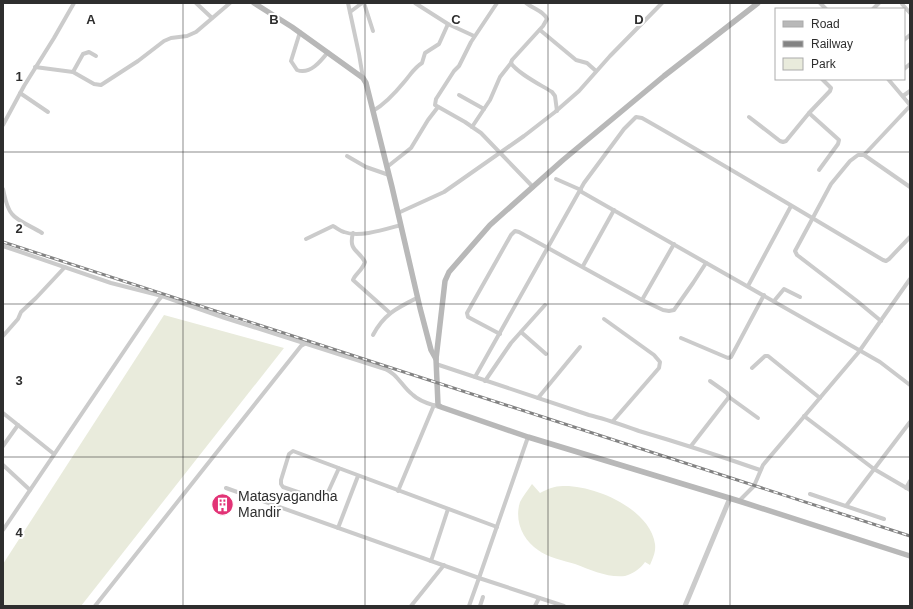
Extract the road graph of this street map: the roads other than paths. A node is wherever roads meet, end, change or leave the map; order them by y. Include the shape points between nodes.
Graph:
1 (74, 3) edge
2 (196, 3) edge
3 (230, 3) edge
4 (254, 3) edge
5 (348, 3) edge
6 (363, 3) edge
7 (415, 3) edge
8 (497, 3) edge
9 (526, 3) edge
10 (662, 3) edge
11 (758, 3) edge
12 (902, 4) dead end
13 (350, 12) junction
14 (910, 13) edge
15 (212, 18) junction
16 (448, 24) junction
17 (540, 30) junction
18 (373, 31) dead end
19 (300, 32) junction
20 (474, 36) junction
21 (328, 52) junction
22 (96, 56) dead end
23 (511, 63) junction
24 (35, 67) junction
25 (596, 71) junction
26 (73, 72) junction
27 (363, 78) junction
28 (823, 80) edge
29 (890, 80) edge
30 (910, 90) edge
31 (20, 93) junction
32 (459, 95) dead end
33 (903, 96) junction
34 (910, 105) edge
35 (438, 107) junction
36 (484, 109) junction
37 (373, 111) junction
38 (557, 111) junction
39 (48, 112) dead end
40 (809, 113) junction
41 (748, 117) dead end
42 (3, 125) edge
43 (472, 127) junction
44 (500, 153) junction
45 (864, 155) junction
46 (347, 156) dead end
47 (387, 168) junction
48 (819, 170) dead end
49 (389, 175) junction
50 (556, 178) dead end
51 (532, 187) junction
52 (910, 187) edge
53 (3, 189) edge
54 (580, 191) junction
55 (791, 206) junction
56 (614, 210) junction
57 (398, 214) junction
58 (813, 219) junction
59 (401, 225) junction
60 (42, 233) dead end
61 (353, 233) junction
62 (910, 238) edge
63 (306, 239) dead end
64 (674, 244) junction
65 (3, 246) edge
66 (548, 247) junction
67 (706, 263) junction
68 (583, 266) junction
69 (65, 267) junction
70 (910, 279) edge
71 (748, 286) junction
72 (764, 295) junction
73 (162, 296) junction
74 (800, 297) dead end
75 (417, 298) junction
76 (642, 300) junction
77 (774, 301) junction
78 (545, 305) dead end
79 (390, 313) junction
80 (604, 319) dead end
81 (881, 321) junction
82 (521, 332) junction
83 (500, 334) junction
84 (373, 335) dead end
85 (3, 336) edge
86 (681, 338) dead end
87 (307, 343) junction
88 (580, 346) dead end
89 (860, 351) junction
90 (546, 354) dead end
91 (436, 362) junction
92 (752, 368) dead end
93 (475, 377) junction
94 (485, 381) junction
95 (710, 381) dead end
96 (910, 385) edge
97 (729, 397) junction
98 (538, 398) junction
99 (820, 398) junction
100 (437, 406) junction
101 (3, 413) edge
102 (804, 416) junction
103 (758, 418) dead end
104 (613, 421) junction
105 (910, 422) edge
106 (18, 425) junction
107 (528, 437) junction
108 (3, 446) edge
109 (691, 446) junction
110 (54, 454) junction
111 (3, 465) edge
112 (339, 468) junction
113 (760, 470) junction
114 (874, 470) junction
115 (358, 476) junction
116 (910, 481) edge
117 (226, 488) dead end
118 (908, 489) edge
119 (30, 490) junction
120 (398, 491) junction
121 (810, 494) dead end
122 (730, 498) junction
123 (739, 501) junction
124 (846, 506) junction
125 (448, 509) junction
126 (884, 519) dead end
127 (497, 527) junction
128 (338, 528) junction
129 (3, 530) edge
130 (910, 556) edge
131 (431, 561) junction
132 (444, 565) junction
133 (479, 578) junction
134 (483, 597) dead end
135 (539, 598) junction
136 (95, 606) edge
137 (411, 606) edge
138 (469, 606) edge
139 (480, 606) edge
140 (535, 606) edge
141 (564, 606) edge
142 (685, 606) edge

1 - 24 street
2 - 15 street
3 - 15 street
4 - 19 main road
5 - 13 street
6 - 13 street
6 - 18 street
7 - 16 street
8 - 20 street
9 - 17 street via 547,17
10 - 25 street
11 - 51 main road via 664,76
12 - 14 street
13 - 27 street
15 - 26 street via 191,35 164,41 101,85 94,84
16 - 20 street
16 - 37 street via 439,44 425,53 422,63 416,66 405,81
17 - 23 street
17 - 25 street via 576,60 587,63
19 - 21 main road
19 - 21 street via 291,61 297,70 318,65
20 - 35 street via 460,64 436,99 435,105
21 - 27 main road
22 - 26 street via 88,52 83,54
23 - 36 street via 500,77
23 - 38 street via 552,92
24 - 26 street
24 - 31 street
25 - 38 street
27 - 37 main road
28 - 40 street via 830,86 830,91
29 - 33 street
30 - 33 street
31 - 39 street
31 - 42 street
32 - 36 street
33 - 34 street
34 - 45 street
35 - 43 street
35 - 47 street via 411,148
36 - 43 street
37 - 47 main road
38 - 44 street
40 - 41 street via 783,142
40 - 48 street via 839,140
43 - 44 street
44 - 51 street
44 - 57 street via 444,192
45 - 52 street
45 - 58 street via 855,156 836,176
46 - 49 street via 366,167
47 - 49 main road
49 - 57 main road
50 - 54 street
51 - 91 main road via 490,225 449,272 445,281
53 - 60 street via 12,215
54 - 55 street via 624,129 638,117 701,151
54 - 56 street
54 - 66 street
55 - 58 street
55 - 71 street
56 - 64 street
56 - 68 street
57 - 59 main road
58 - 62 street via 886,261
58 - 81 street via 795,248 795,253
59 - 61 street via 374,232
59 - 75 main road
61 - 63 street via 346,233 333,226
61 - 79 street via 351,245 365,262 362,270 352,279
64 - 67 street
64 - 76 street
65 - 69 street
66 - 68 street
66 - 83 street
66 - 83 street via 515,231 496,261 467,315
67 - 71 street
67 - 76 street via 674,310 664,310
68 - 76 street
69 - 73 street
69 - 85 street via 21,312
70 - 81 street
71 - 72 street
72 - 77 street
72 - 86 street via 731,357 728,358
73 - 87 street
73 - 110 street
74 - 77 street via 784,289
75 - 79 street
75 - 91 main road
77 - 89 street
78 - 82 street
79 - 84 street via 381,321
80 - 104 street via 660,362 659,368
81 - 89 street
82 - 90 street
82 - 94 street
83 - 93 street
87 - 100 street via 390,371 412,395
87 - 136 street via 301,346
88 - 98 street
89 - 96 street via 880,362
89 - 99 street
91 - 93 street
91 - 100 main road
92 - 99 street via 768,356
93 - 94 street
94 - 98 street
95 - 97 street
97 - 103 street
97 - 109 street
98 - 104 street
99 - 102 street
100 - 107 main road
100 - 120 street
101 - 106 street
102 - 113 street
102 - 114 street
104 - 109 street
105 - 114 street
106 - 108 street
106 - 110 street
107 - 122 main road
107 - 127 street
109 - 113 street
110 - 119 street
111 - 119 street
112 - 112 street via 291,451 281,484 283,487 324,501
112 - 115 street
113 - 123 street via 754,486
114 - 118 street
114 - 124 street
115 - 120 street
115 - 128 street
116 - 118 street
117 - 128 street
119 - 129 street
120 - 125 street
121 - 124 street
122 - 123 main road
122 - 142 street
123 - 130 main road
124 - 126 street
125 - 127 street
125 - 131 street
127 - 133 street
128 - 131 street
131 - 132 street
132 - 133 street
132 - 137 street
133 - 135 street
133 - 138 street
134 - 139 street
135 - 140 street
135 - 141 street

